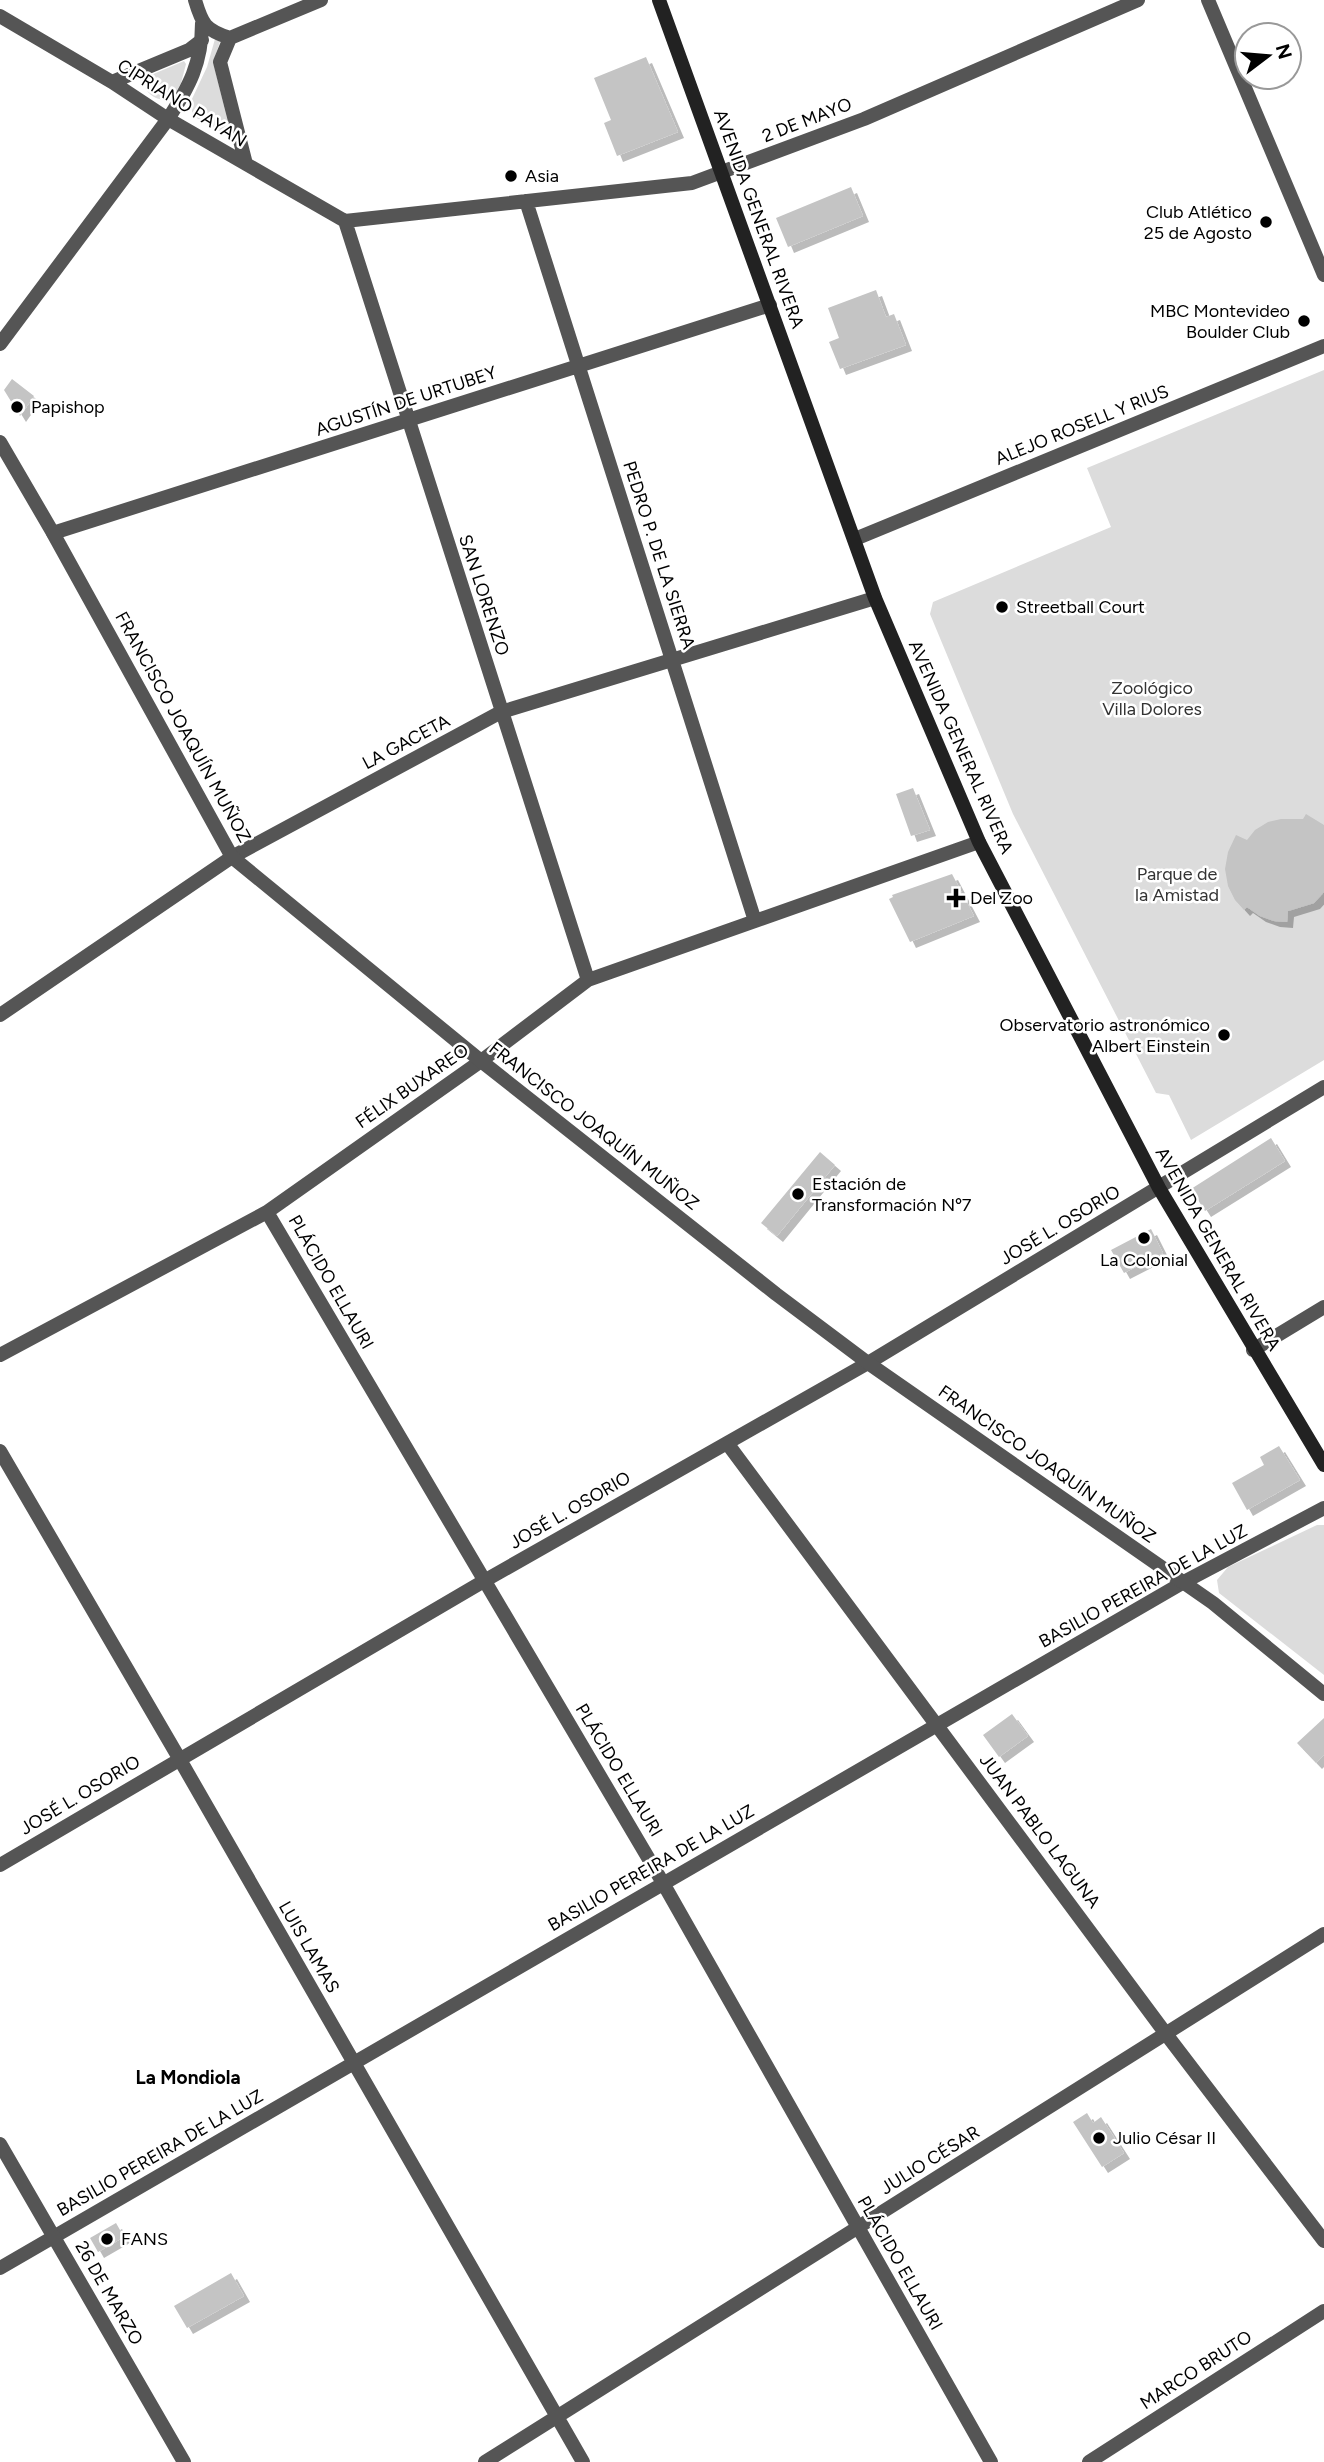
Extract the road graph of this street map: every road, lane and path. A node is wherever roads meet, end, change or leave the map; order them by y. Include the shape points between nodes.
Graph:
1 (195, 0) edge
2 (321, 0) edge
3 (659, 0) edge
4 (1138, 0) edge
5 (1208, 0) edge
6 (0, 16) edge
7 (202, 23) junction
8 (230, 38) junction
9 (202, 40) junction
10 (111, 82) junction
11 (169, 119) junction
12 (246, 164) junction
13 (723, 173) junction
14 (526, 201) junction
15 (345, 221) junction
16 (1324, 275) edge
17 (770, 305) junction
18 (0, 344) edge
19 (1324, 346) edge
20 (579, 365) junction
21 (408, 422) junction
22 (0, 442) edge
23 (53, 533) junction
24 (855, 539) junction
25 (875, 598) junction
26 (672, 659) junction
27 (501, 712) junction
28 (979, 842) junction
29 (232, 857) junction
30 (755, 921) junction
31 (588, 980) junction
32 (0, 1015) edge
33 (481, 1061) junction
34 (1324, 1087) edge
35 (1159, 1188) junction
36 (267, 1212) junction
37 (1324, 1307) edge
38 (1253, 1350) junction
39 (0, 1355) edge
40 (868, 1363) junction
41 (727, 1443) junction
42 (0, 1451) edge
43 (1324, 1465) edge
44 (1324, 1508) edge
45 (484, 1581) junction
46 (1184, 1582) junction
47 (1324, 1694) edge
48 (938, 1726) junction
49 (179, 1758) junction
50 (0, 1865) edge
51 (663, 1883) junction
52 (1324, 1934) edge
53 (1166, 2034) junction
54 (353, 2064) junction
55 (0, 2144) edge
56 (858, 2228) junction
57 (54, 2237) junction
58 (1324, 2241) edge
59 (0, 2268) edge
60 (1324, 2311) edge
61 (556, 2418) junction
62 (184, 2462) edge
63 (485, 2462) edge
64 (583, 2462) edge
65 (991, 2462) edge
66 (1089, 2462) edge

1 - 7 street
2 - 8 street
3 - 13 main road, AVENIDA GENERAL RIVERA
4 - 13 street, 2 DE MAYO via 864,119
5 - 16 street
6 - 10 street, CIPRIANO PAYAN
7 - 8 street via 215,34
7 - 9 street
8 - 12 street via 220,62
9 - 10 street via 189,50
9 - 11 street via 190,85
10 - 11 street, CIPRIANO PAYAN
11 - 12 street, CIPRIANO PAYAN
11 - 18 street
12 - 15 street, CIPRIANO PAYAN
13 - 14 street, 2 DE MAYO via 692,183
13 - 17 main road, AVENIDA GENERAL RIVERA
14 - 15 street, 2 DE MAYO
14 - 20 street, PEDRO P. DE LA SIERRA
15 - 21 street, SAN LORENZO
17 - 20 street, AGUSTÍN DE URTUBEY
17 - 24 main road, AVENIDA GENERAL RIVERA
19 - 24 street, ALEJO ROSELL Y RIUS
20 - 21 street, AGUSTÍN DE URTUBEY
20 - 26 street, PEDRO P. DE LA SIERRA
21 - 23 street, AGUSTÍN DE URTUBEY
21 - 27 street, SAN LORENZO
22 - 23 street, FRANCISCO JOAQUÍN MUÑOZ
23 - 29 street, FRANCISCO JOAQUÍN MUÑOZ
24 - 25 main road, AVENIDA GENERAL RIVERA
25 - 26 street, LA GACETA
25 - 28 main road, AVENIDA GENERAL RIVERA
26 - 27 street, LA GACETA
26 - 30 street, PEDRO P. DE LA SIERRA
27 - 29 street, LA GACETA
27 - 31 street, SAN LORENZO
28 - 30 street, FÉLIX BUXAREO
28 - 35 main road, AVENIDA GENERAL RIVERA
29 - 32 street, LA GACETA
29 - 33 street, FRANCISCO JOAQUÍN MUÑOZ
30 - 31 street, FÉLIX BUXAREO
31 - 33 street, FÉLIX BUXAREO
33 - 36 street, FÉLIX BUXAREO
33 - 40 street, FRANCISCO JOAQUÍN MUÑOZ
34 - 35 street, JOSÉ L. OSORIO
35 - 38 main road, AVENIDA GENERAL RIVERA
35 - 40 street, JOSÉ L. OSORIO
36 - 39 street, FÉLIX BUXAREO
36 - 45 street, PLÁCIDO ELLAURI
37 - 38 street
38 - 43 main road, AVENIDA GENERAL RIVERA
40 - 41 street, JOSÉ L. OSORIO
40 - 46 street, FRANCISCO JOAQUÍN MUÑOZ
41 - 45 street, JOSÉ L. OSORIO
41 - 48 street, JUAN PABLO LAGUNA
42 - 49 street, LUIS LAMAS
44 - 46 street, BASILIO PEREIRA DE LA LUZ
45 - 49 street, JOSÉ L. OSORIO
45 - 51 street, PLÁCIDO ELLAURI
46 - 47 street, FRANCISCO JOAQUÍN MUÑOZ
46 - 48 street, BASILIO PEREIRA DE LA LUZ
48 - 51 street, BASILIO PEREIRA DE LA LUZ
48 - 53 street, JUAN PABLO LAGUNA
49 - 50 street, JOSÉ L. OSORIO
49 - 54 street, LUIS LAMAS
51 - 54 street, BASILIO PEREIRA DE LA LUZ
51 - 56 street, PLÁCIDO ELLAURI
52 - 53 street, JULIO CÉSAR
53 - 56 street, JULIO CÉSAR
53 - 58 street, JUAN PABLO LAGUNA
54 - 57 street, BASILIO PEREIRA DE LA LUZ
54 - 61 street, LUIS LAMAS
55 - 57 street, 26 DE MARZO
56 - 61 street, JULIO CÉSAR
56 - 65 street, PLÁCIDO ELLAURI
57 - 59 street, BASILIO PEREIRA DE LA LUZ
57 - 62 street, 26 DE MARZO
60 - 66 street, MARCO BRUTO
61 - 63 street, JULIO CÉSAR
61 - 64 street, LUIS LAMAS

